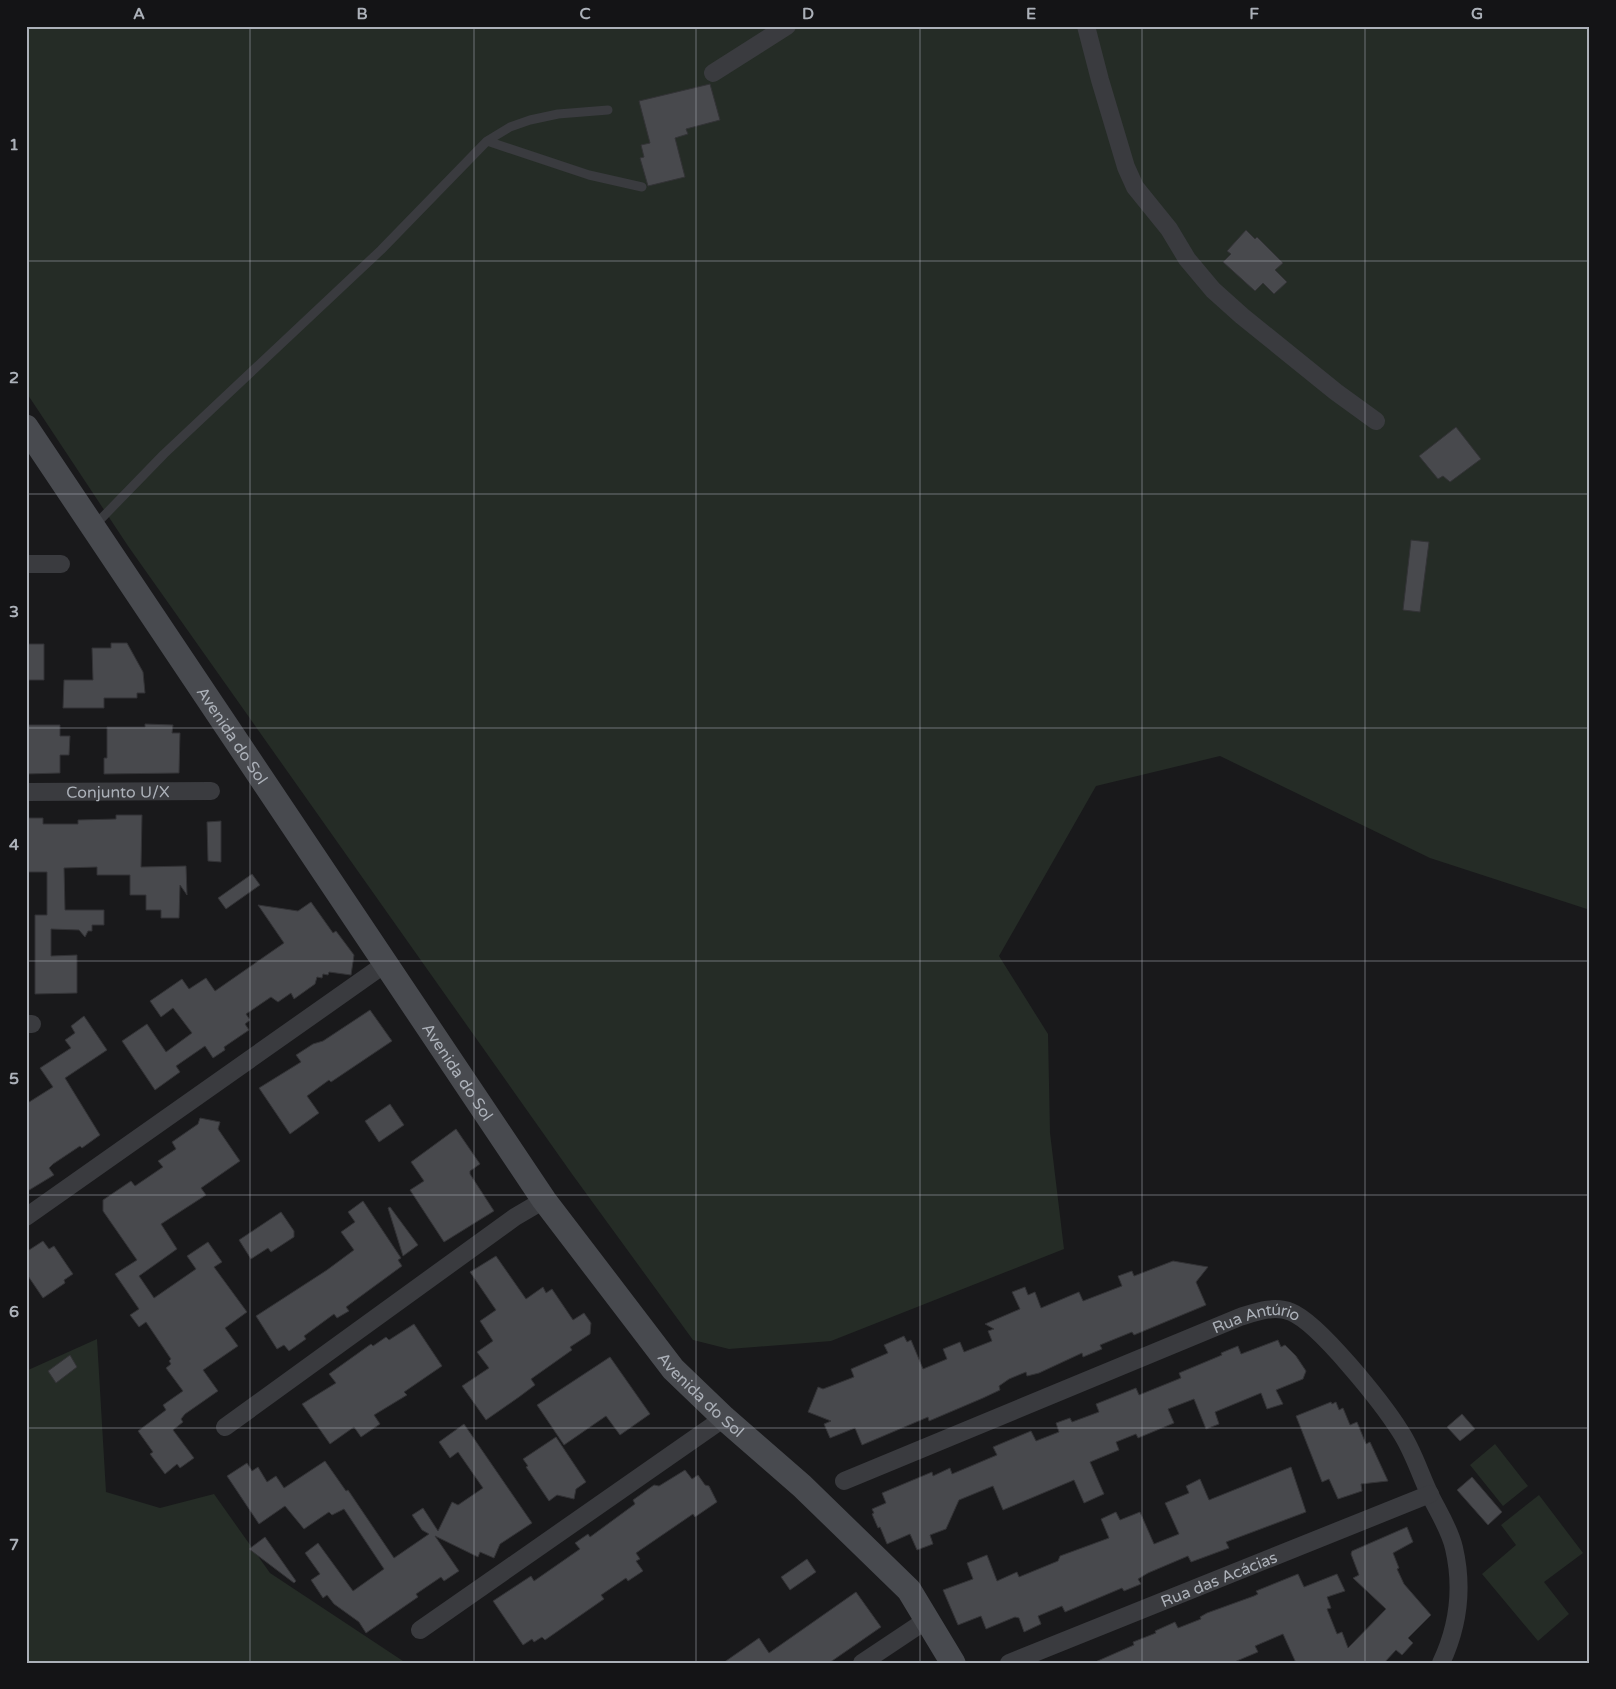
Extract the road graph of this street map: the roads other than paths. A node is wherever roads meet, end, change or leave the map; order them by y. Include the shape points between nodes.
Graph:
1 (787, 26) edge
2 (1086, 26) edge
3 (713, 72) dead end
4 (608, 110) dead end
5 (487, 141) junction
6 (642, 187) dead end
7 (1376, 421) dead end
8 (26, 427) edge
9 (93, 527) junction
10 (26, 564) edge
11 (62, 564) dead end
12 (211, 791) dead end
13 (26, 792) edge
14 (385, 964) junction
15 (544, 1200) junction
16 (26, 1217) edge
17 (724, 1418) junction
18 (225, 1427) dead end
19 (844, 1481) dead end
20 (1430, 1494) junction
21 (928, 1618) junction
22 (420, 1630) dead end
23 (862, 1663) edge
24 (953, 1663) edge
25 (1009, 1663) edge
26 (1441, 1663) edge

1 - 3 street
2 - 7 street via 1126,167 1135,187 1169,229 1187,258 1213,290 1242,316
4 - 5 lane via 530,120
5 - 6 lane via 572,170
5 - 9 lane via 381,250 164,454
8 - 9 street, Avenida do Sol
9 - 14 street, Avenida do Sol
10 - 11 street
12 - 13 street, Conjunto U/X
14 - 15 street, Avenida do Sol
14 - 16 street
15 - 17 street, Avenida do Sol via 673,1369
15 - 18 street via 515,1217
17 - 21 street, Avenida do Sol via 858,1539 909,1590
17 - 22 street
19 - 20 street, Rua Antúrio via 1240,1317 1276,1308 1303,1319 1320,1333 1362,1382 1401,1432
20 - 25 street, Rua das Acácias
20 - 26 street, Rua Antúrio via 1454,1548 1458,1582 1455,1626
21 - 23 street
21 - 24 street, Avenida do Sol

